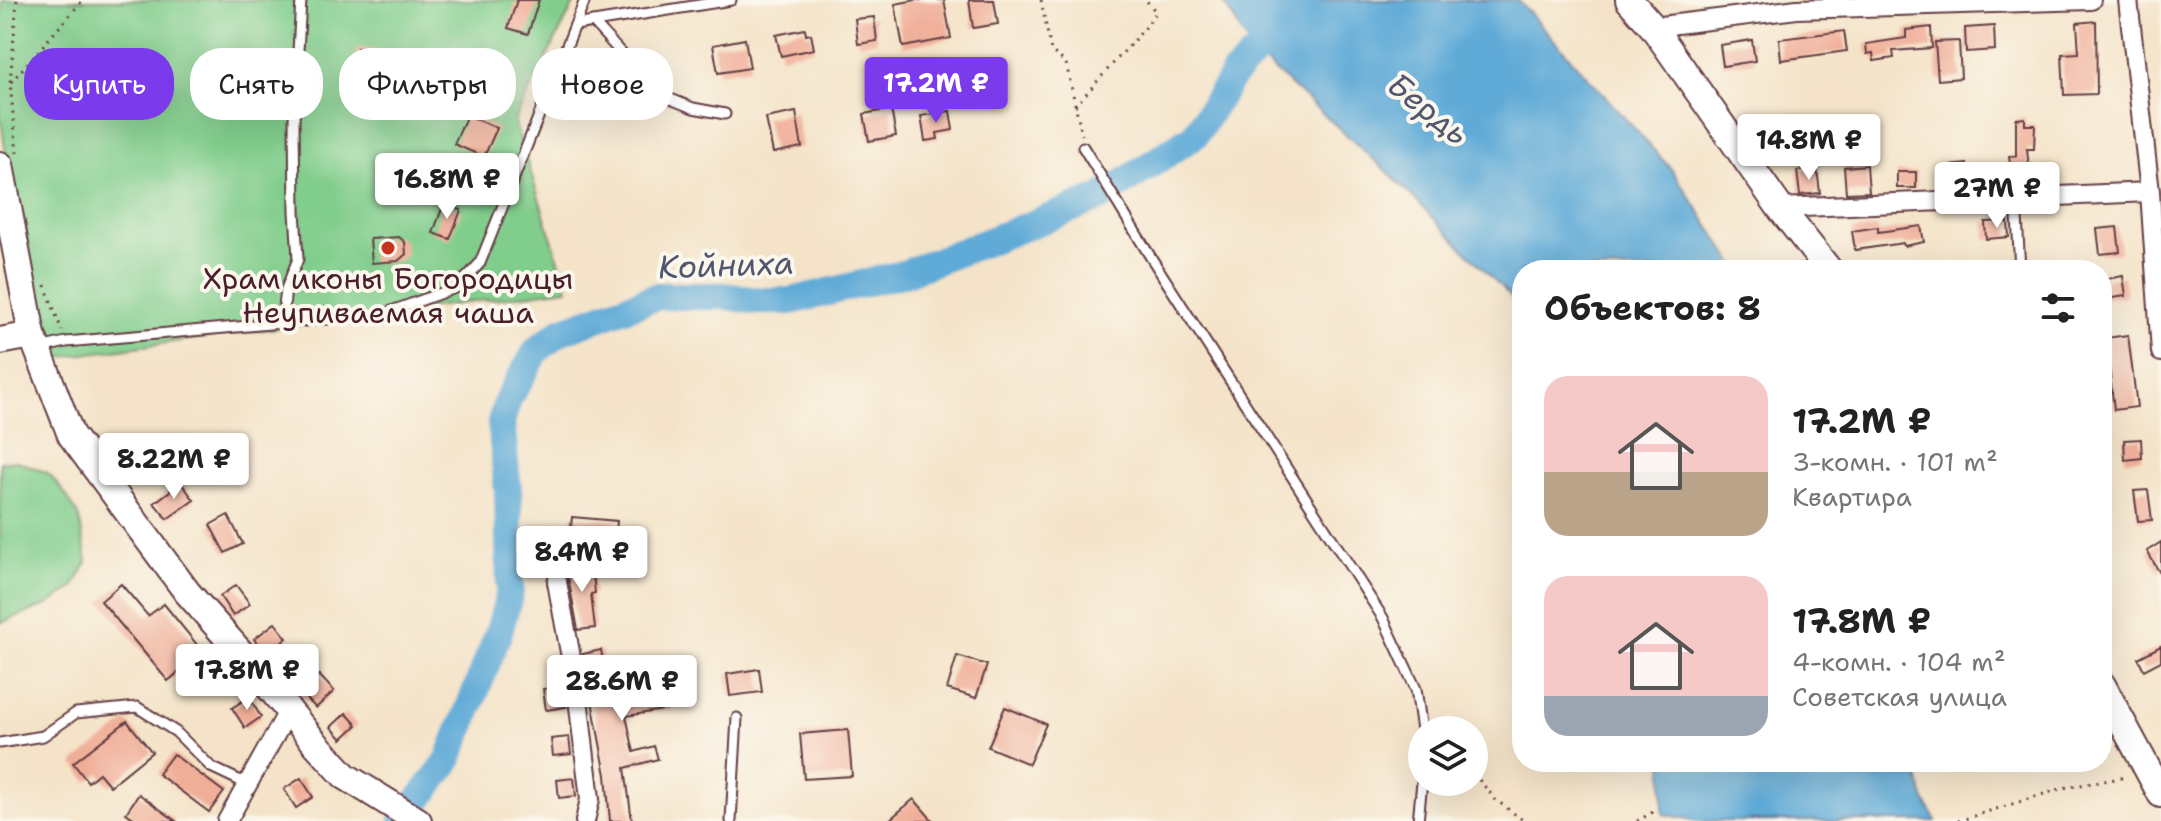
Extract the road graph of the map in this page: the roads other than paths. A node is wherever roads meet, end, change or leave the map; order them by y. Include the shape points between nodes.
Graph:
1 (301, 0) edge
2 (585, 0) edge
3 (731, 0) edge
4 (1629, 0) edge
5 (2091, 0) edge
6 (2128, 0) edge
7 (593, 22) junction
8 (575, 25) junction
9 (1653, 27) junction
10 (725, 114) dead end
11 (1083, 147) road end
12 (9, 164) edge
13 (2150, 192) junction
14 (2016, 198) junction
15 (1780, 208) junction
16 (1821, 260) edge
17 (2019, 260) edge
18 (282, 324) junction
19 (0, 341) edge
20 (34, 342) junction
21 (2161, 352) edge
22 (557, 582) dead end
23 (2112, 702) edge
24 (289, 710) junction
25 (1420, 716) edge
26 (737, 718) dead end
27 (0, 743) edge
28 (2158, 780) edge
29 (247, 784) junction
30 (1421, 796) edge
31 (227, 821) edge
32 (418, 821) edge
33 (585, 821) edge
34 (731, 821) edge
35 (1418, 821) edge

1 - 18 lane via 294,120 298,259 286,289
2 - 8 lane
3 - 7 lane
4 - 9 main road
5 - 9 street via 1797,9
6 - 13 street
7 - 8 lane
7 - 10 lane via 658,94
8 - 18 lane via 480,263 458,287 383,314
9 - 15 main road
11 - 25 lane via 1383,618 1416,689
12 - 20 main road
13 - 14 street
13 - 21 street
14 - 15 street
14 - 17 lane
15 - 16 main road
18 - 20 lane
19 - 20 main road
20 - 24 main road via 77,444 187,592
22 - 33 street via 590,799
23 - 28 main road
24 - 29 street
24 - 32 main road via 345,776
26 - 34 lane
27 - 29 lane via 43,736 76,713 137,707 176,732 211,767
29 - 31 street
30 - 35 lane

